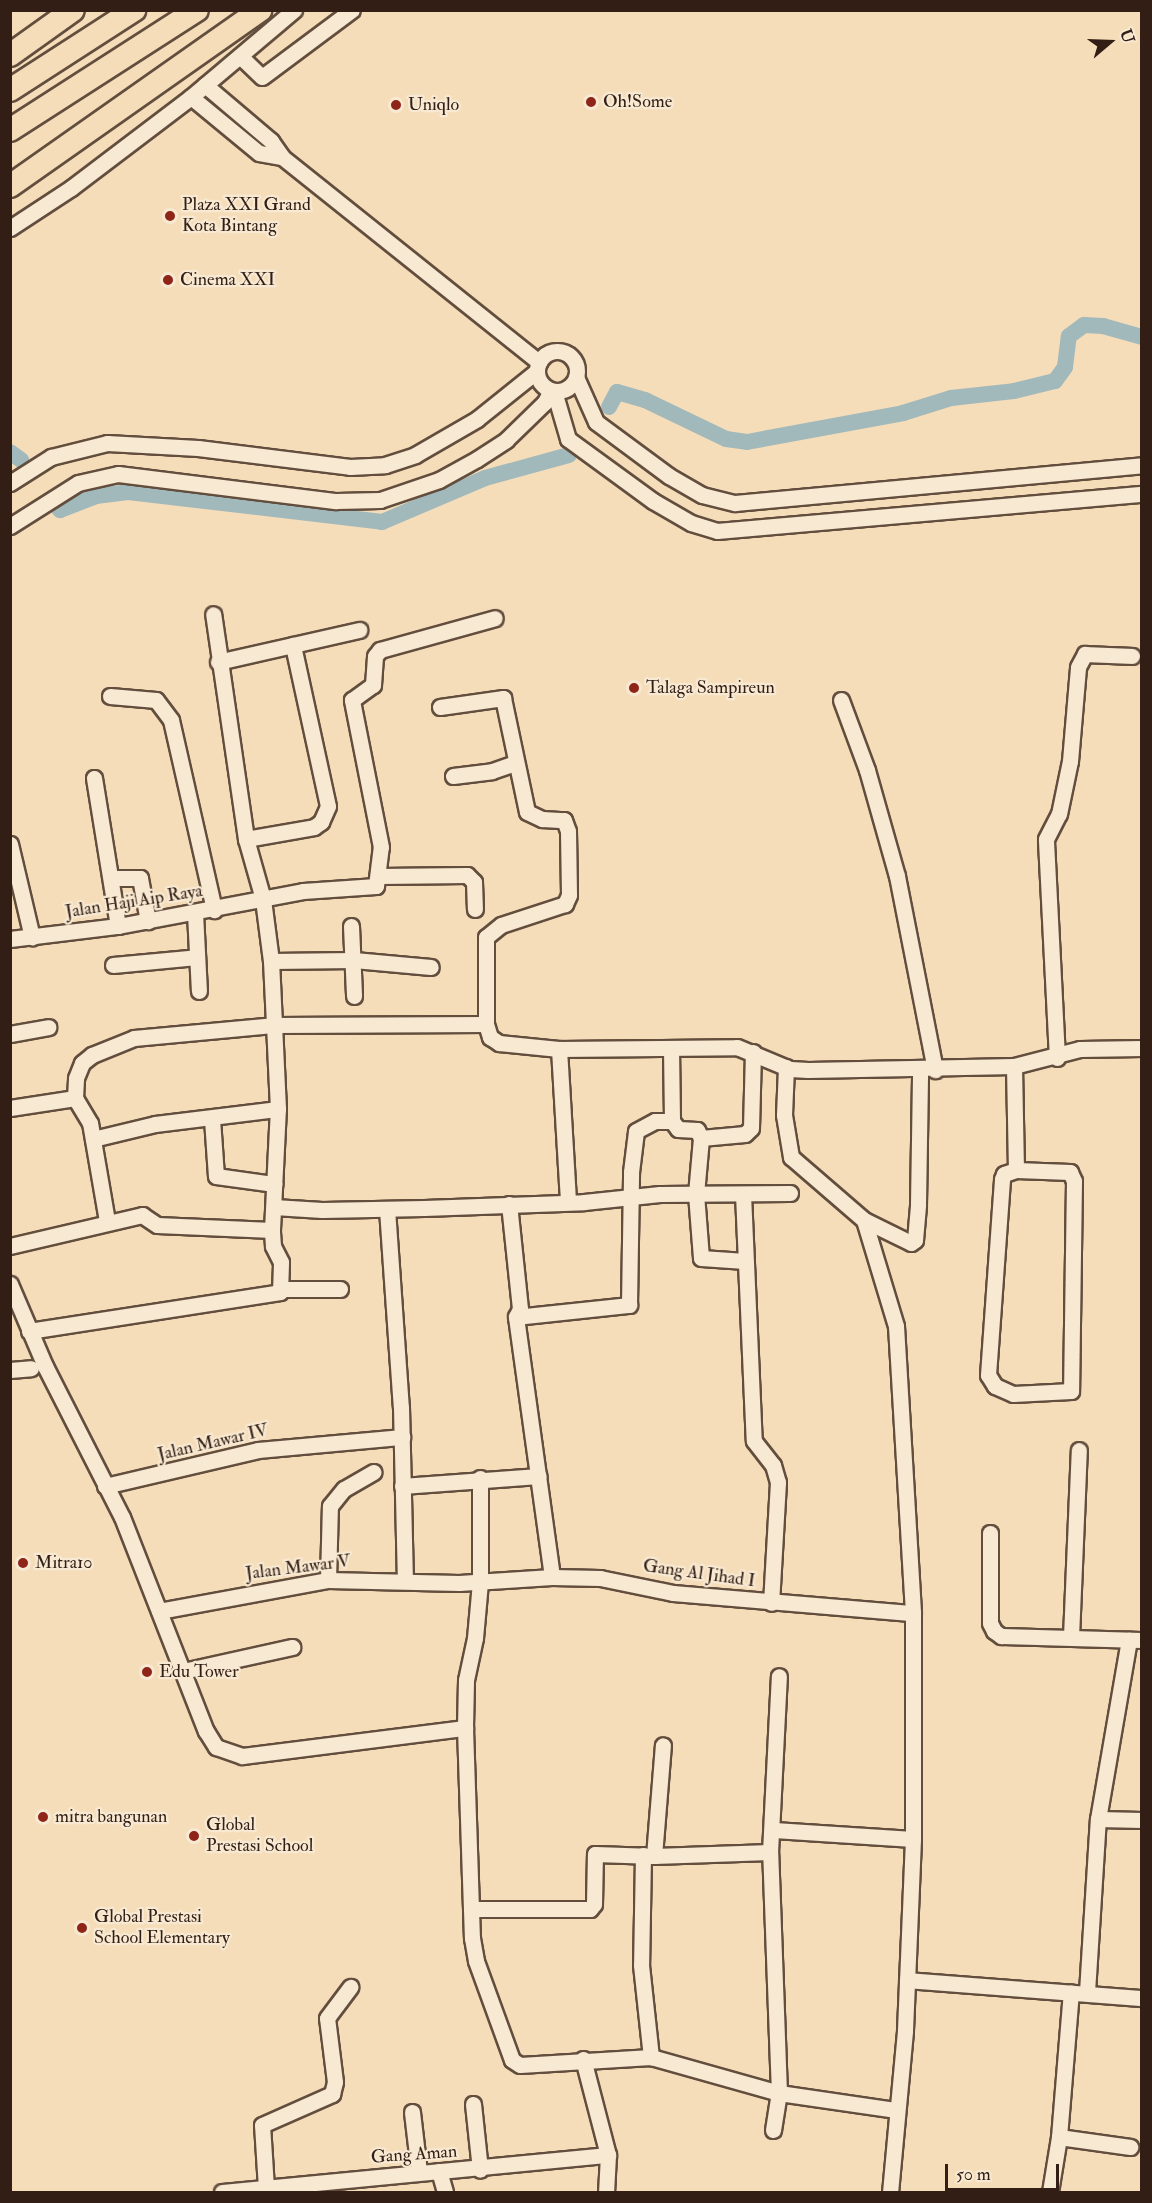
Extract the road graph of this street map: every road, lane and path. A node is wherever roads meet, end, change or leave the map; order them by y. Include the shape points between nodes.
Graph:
1 (73, 10) edge
2 (134, 10) edge
3 (196, 10) edge
4 (260, 10) edge
5 (294, 10) edge
6 (352, 10) edge
7 (10, 55) edge
8 (240, 56) junction
9 (205, 85) junction
10 (10, 90) edge
11 (190, 97) junction
12 (10, 130) edge
13 (282, 157) junction
14 (10, 186) edge
15 (10, 228) edge
16 (538, 367) junction
17 (576, 377) junction
18 (553, 390) junction
19 (1142, 465) edge
20 (10, 483) edge
21 (1142, 494) edge
22 (10, 526) edge
23 (213, 614) dead end
24 (495, 618) dead end
25 (359, 630) dead end
26 (293, 645) junction
27 (1132, 656) dead end
28 (218, 662) junction
29 (110, 696) dead end
30 (841, 700) dead end
31 (440, 707) dead end
32 (515, 763) junction
33 (453, 776) dead end
34 (94, 778) dead end
35 (246, 839) junction
36 (10, 844) edge
37 (380, 876) junction
38 (111, 878) junction
39 (263, 899) junction
40 (475, 909) dead end
41 (214, 910) junction
42 (195, 913) junction
43 (148, 921) junction
44 (118, 926) junction
45 (351, 926) dead end
46 (32, 937) junction
47 (10, 939) edge
48 (197, 957) junction
49 (354, 960) junction
50 (272, 961) junction
51 (113, 965) dead end
52 (431, 967) dead end
53 (199, 991) dead end
54 (354, 996) dead end
55 (486, 1024) junction
56 (275, 1025) junction
57 (48, 1027) dead end
58 (10, 1034) edge
59 (671, 1048) junction
60 (1142, 1048) edge
61 (559, 1049) junction
62 (753, 1052) junction
63 (1057, 1058) junction
64 (1014, 1066) junction
65 (786, 1067) junction
66 (928, 1070) junction
67 (75, 1098) junction
68 (10, 1107) edge
69 (278, 1110) junction
70 (212, 1119) junction
71 (672, 1121) junction
72 (701, 1138) junction
73 (93, 1139) junction
74 (1016, 1170) junction
75 (274, 1184) junction
76 (790, 1193) dead end
77 (696, 1194) junction
78 (743, 1194) junction
79 (631, 1197) junction
80 (568, 1202) junction
81 (509, 1204) junction
82 (274, 1207) junction
83 (387, 1209) junction
84 (864, 1220) junction
85 (107, 1221) junction
86 (272, 1230) junction
87 (10, 1246) edge
88 (745, 1262) junction
89 (10, 1284) edge
90 (281, 1289) junction
91 (340, 1289) dead end
92 (516, 1317) junction
93 (29, 1331) junction
94 (31, 1368) dead end
95 (10, 1370) edge
96 (402, 1437) junction
97 (1079, 1450) dead end
98 (374, 1472) dead end
99 (539, 1476) junction
100 (480, 1478) junction
101 (105, 1486) junction
102 (402, 1486) junction
103 (990, 1533) dead end
104 (552, 1577) junction
105 (328, 1580) junction
106 (405, 1581) junction
107 (480, 1582) junction
108 (771, 1603) junction
109 (159, 1611) junction
110 (913, 1613) junction
111 (1071, 1637) junction
112 (1135, 1640) edge
113 (292, 1647) dead end
114 (183, 1671) junction
115 (778, 1676) dead end
116 (465, 1728) junction
117 (663, 1745) dead end
118 (1098, 1819) junction
119 (1142, 1820) edge
120 (774, 1830) junction
121 (913, 1839) junction
122 (770, 1852) junction
123 (648, 1856) junction
124 (471, 1909) junction
125 (907, 1980) junction
126 (350, 1987) dead end
127 (1071, 1992) junction
128 (1087, 1992) junction
129 (1142, 1998) edge
130 (651, 2057) junction
131 (583, 2059) junction
132 (779, 2093) junction
133 (473, 2104) dead end
134 (895, 2110) junction
135 (412, 2112) dead end
136 (773, 2130) dead end
137 (1059, 2137) junction
138 (1130, 2147) dead end
139 (608, 2155) junction
140 (480, 2170) junction
141 (439, 2171) junction
142 (419, 2172) junction
143 (266, 2188) junction
144 (222, 2193) edge
145 (444, 2193) edge
146 (606, 2193) edge
147 (890, 2193) edge
148 (1050, 2193) edge

1 - 7 highway
2 - 10 highway
3 - 12 highway
4 - 14 highway
5 - 8 street
6 - 8 street via 262,77
8 - 9 street
9 - 11 street
9 - 13 street via 271,141
11 - 13 street via 259,153
11 - 15 street via 71,188
13 - 16 street
16 - 17 street via 555,351 565,352 577,367
16 - 18 street via 539,379
16 - 20 street via 477,419 415,455 385,465 350,467 198,448 107,443 51,457
17 - 18 street via 571,385
17 - 19 street via 596,422 669,476 702,495 735,503
18 - 21 street via 568,439 653,501 691,523 717,531
18 - 22 street via 506,440 477,459 439,480 380,500 336,501 118,474 78,483
23 - 28 street
24 - 37 street via 380,650 375,656 373,685 352,700 381,847
25 - 26 street
26 - 28 street
26 - 35 street via 328,806 321,822 314,826
27 - 63 street via 1085,654 1078,667 1070,761 1059,814 1046,839
28 - 35 street
29 - 41 street via 156,700 171,720
30 - 66 street via 867,770 897,876 922,984
31 - 32 street via 503,698 513,734
32 - 33 street via 492,771
32 - 55 street via 527,812 542,819 561,818 567,825 569,895 565,904 553,910 501,925 488,933
34 - 38 street
35 - 39 street
36 - 46 street
37 - 39 street, Jalan Haji Aip Raya via 374,887 303,891
37 - 40 street via 467,875 474,882
38 - 43 street via 140,879
38 - 44 street
39 - 41 street, Jalan Haji Aip Raya
39 - 50 street
41 - 42 street, Jalan Haji Aip Raya
42 - 43 street, Jalan Haji Aip Raya
42 - 48 street
43 - 44 street, Jalan Haji Aip Raya
44 - 46 street, Jalan Haji Aip Raya
45 - 49 street
46 - 47 street, Jalan Haji Aip Raya
48 - 51 street
48 - 53 street
49 - 50 street
49 - 52 street
49 - 54 street
50 - 56 street
55 - 56 street
55 - 61 street via 490,1037 499,1043
56 - 67 street via 116,1043 82,1063
56 - 69 street
57 - 58 street
59 - 61 street
59 - 62 street via 737,1047
59 - 71 street
60 - 63 street via 1080,1049
61 - 80 street
62 - 65 street
62 - 72 street via 751,1128 745,1134
63 - 64 street
64 - 66 street
64 - 74 street
65 - 66 street
65 - 84 street via 784,1115 790,1157
66 - 84 street via 915,1240 906,1242
67 - 68 street
67 - 73 street via 86,1113
69 - 70 street
69 - 75 street
70 - 73 street via 155,1124
70 - 75 street via 216,1176
71 - 72 street via 678,1129 697,1130
71 - 79 street via 655,1121 636,1131
72 - 77 street
73 - 85 street
74 - 74 street via 1004,1174 1002,1179 988,1375 995,1386 1013,1394 1071,1391 1074,1181 1070,1172
75 - 82 street
76 - 78 street
77 - 78 street
77 - 79 street
77 - 88 street via 701,1258
78 - 88 street
79 - 80 street
79 - 92 street via 629,1305
80 - 81 street
81 - 83 street
81 - 92 street via 520,1309
82 - 83 street
82 - 86 street
83 - 96 street
84 - 110 street via 896,1326
85 - 86 street via 142,1215 157,1225
85 - 87 street
86 - 90 street via 273,1246 281,1262
88 - 108 street via 754,1441 769,1458 778,1482
89 - 93 street
90 - 91 street
90 - 93 street via 272,1296
92 - 99 street
93 - 101 street
94 - 95 street
96 - 101 street, Jalan Mawar IV via 258,1450
96 - 102 street
97 - 111 street
98 - 105 street via 344,1489 330,1506
99 - 100 street
99 - 104 street
100 - 102 street
100 - 107 street
101 - 109 street via 144,1567
102 - 106 street
103 - 111 street via 990,1623 994,1631 1001,1636
104 - 107 street, Gang Al Jihad I
104 - 108 street, Gang Al Jihad I via 600,1578 673,1593
105 - 106 street, Jalan Mawar V
105 - 109 street, Jalan Mawar V
106 - 107 street, Jalan Mawar V
107 - 116 street via 476,1638 466,1680
108 - 110 street, Gang Al Jihad I
109 - 114 street
110 - 121 street
111 - 112 street
112 - 118 street
113 - 114 street
114 - 116 street via 206,1731 225,1753 242,1756
115 - 120 street
116 - 124 street
117 - 123 street
118 - 119 street
118 - 128 street
120 - 121 street
120 - 122 street
121 - 125 street
122 - 123 street
122 - 132 street
123 - 124 street via 593,1855 594,1904 590,1909
123 - 130 street via 641,1965
124 - 131 street via 476,1961 512,2060 519,2065
125 - 127 street
125 - 134 street
126 - 143 street via 327,2018 335,2082 332,2094 261,2125
127 - 128 street
127 - 137 street
128 - 129 street
130 - 131 street
130 - 132 street
131 - 139 street
132 - 134 street
132 - 136 street
133 - 140 street
134 - 147 street
135 - 142 street
137 - 138 street
137 - 148 street
139 - 140 street, Gang Aman
139 - 146 street
140 - 141 street, Gang Aman
141 - 142 street, Gang Aman
141 - 145 street
142 - 143 street, Gang Aman
143 - 144 street, Gang Aman

